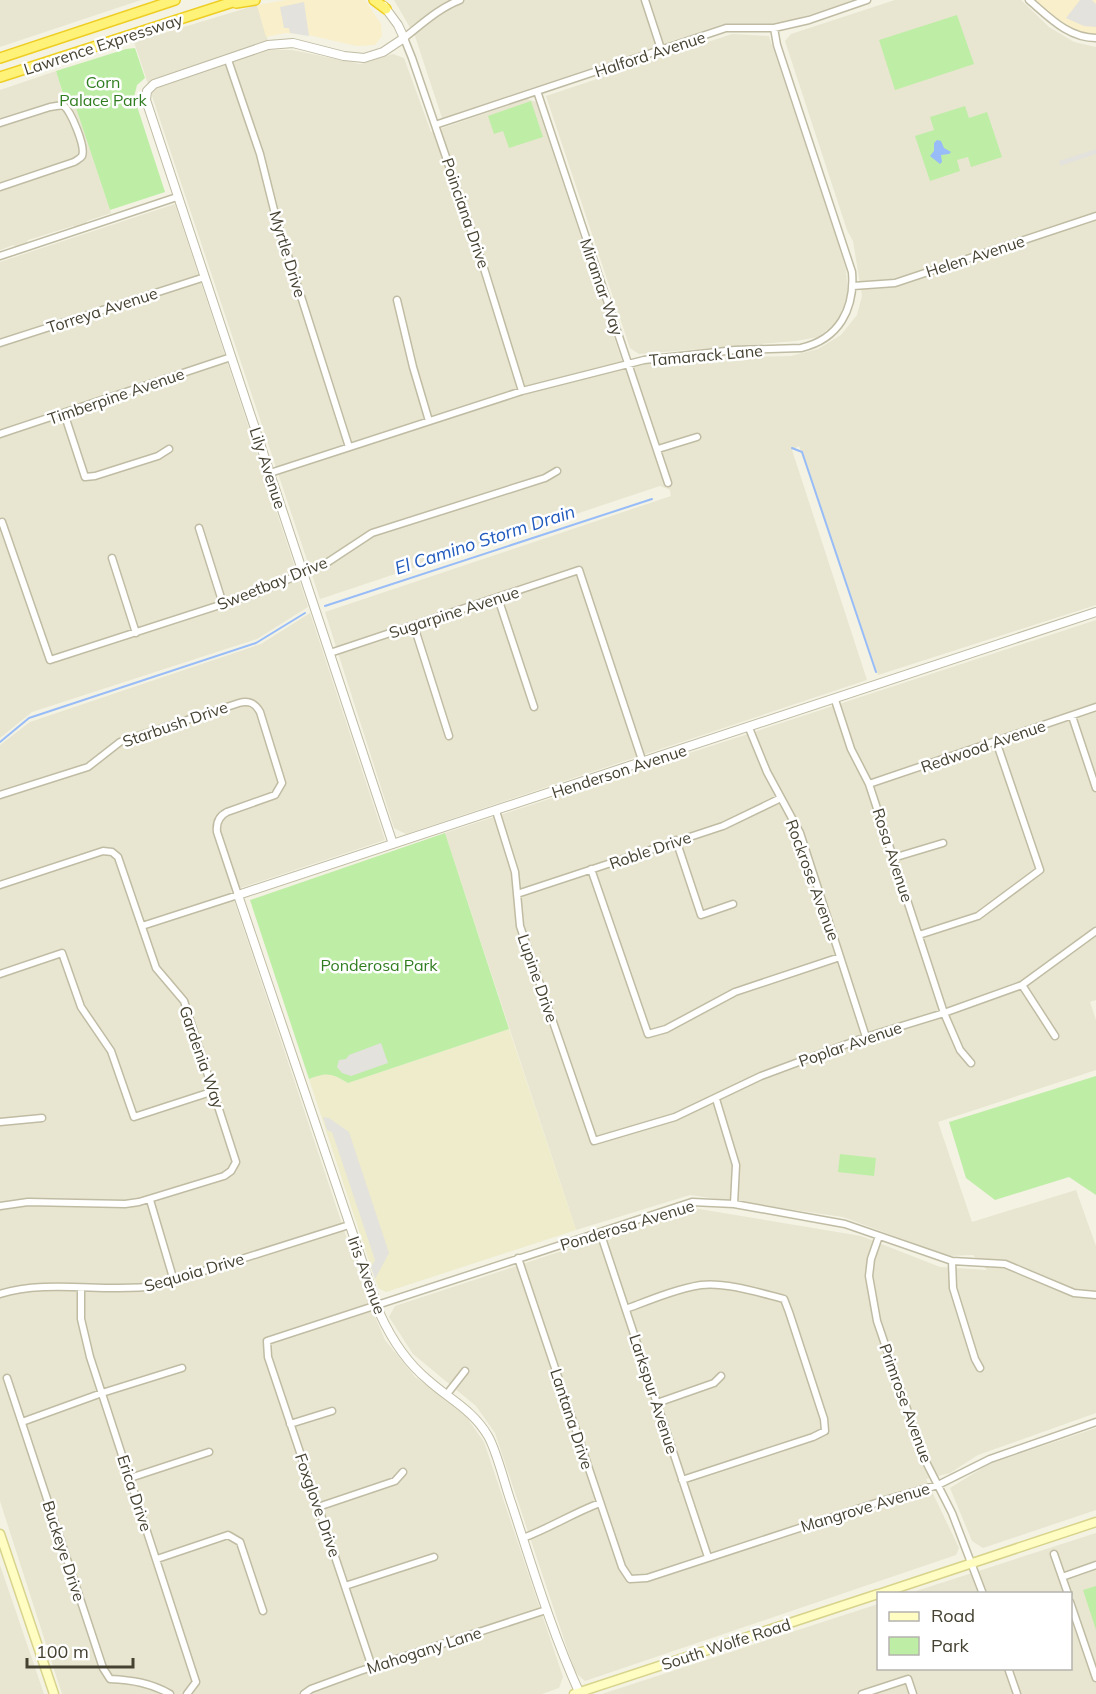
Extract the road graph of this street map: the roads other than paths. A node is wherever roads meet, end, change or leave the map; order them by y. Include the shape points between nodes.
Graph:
1 (175, 0) edge
2 (239, 0) edge
3 (255, 0) edge
4 (374, 0) edge
5 (379, 0) edge
6 (460, 0) edge
7 (645, 0) edge
8 (867, 0) edge
9 (1029, 0) edge
10 (385, 4) edge
11 (221, 5) junction
12 (774, 28) junction
13 (404, 38) junction
14 (1096, 38) edge
15 (661, 49) junction
16 (0, 58) edge
17 (228, 60) junction
18 (0, 78) edge
19 (537, 91) junction
20 (0, 123) edge
21 (435, 125) junction
22 (0, 187) edge
23 (177, 197) junction
24 (1096, 216) edge
25 (0, 256) edge
26 (205, 277) junction
27 (853, 286) junction
28 (397, 300) dead end
29 (0, 344) edge
30 (231, 357) junction
31 (628, 364) junction
32 (522, 390) junction
33 (64, 413) junction
34 (429, 421) junction
35 (0, 434) edge
36 (697, 436) dead end
37 (349, 447) junction
38 (169, 449) dead end
39 (658, 449) junction
40 (557, 471) dead end
41 (270, 473) junction
42 (668, 483) dead end
43 (1, 522) edge
44 (199, 528) dead end
45 (112, 558) dead end
46 (303, 572) junction
47 (498, 598) junction
48 (223, 604) junction
49 (1096, 612) edge
50 (414, 626) junction
51 (136, 633) junction
52 (330, 653) junction
53 (835, 699) junction
54 (534, 707) dead end
55 (1096, 707) edge
56 (1072, 716) junction
57 (749, 728) junction
58 (449, 736) dead end
59 (996, 741) junction
60 (644, 763) junction
61 (869, 784) junction
62 (1096, 788) edge
63 (0, 795) edge
64 (781, 798) junction
65 (496, 811) junction
66 (219, 819) joint
67 (676, 840) junction
68 (943, 843) dead end
69 (393, 844) junction
70 (893, 858) junction
71 (591, 869) junction
72 (0, 885) edge
73 (517, 894) junction
74 (238, 895) junction
75 (733, 904) dead end
76 (142, 926) junction
77 (1096, 931) edge
78 (919, 935) junction
79 (840, 957) junction
80 (0, 974) edge
81 (1022, 985) junction
82 (944, 1013) junction
83 (1055, 1036) dead end
84 (866, 1037) junction
85 (971, 1063) dead end
86 (214, 1091) junction
87 (716, 1099) junction
88 (42, 1118) dead end
89 (0, 1122) edge
90 (594, 1142) joint
91 (150, 1200) junction
92 (734, 1204) junction
93 (0, 1206) edge
94 (349, 1225) junction
95 (600, 1232) junction
96 (879, 1236) junction
97 (518, 1258) junction
98 (952, 1261) junction
99 (174, 1281) junction
100 (81, 1288) junction
101 (0, 1294) edge
102 (1096, 1295) edge
103 (376, 1305) junction
104 (626, 1309) junction
105 (267, 1341) joint
106 (182, 1368) dead end
107 (980, 1368) dead end
108 (465, 1371) dead end
109 (721, 1376) dead end
110 (7, 1378) dead end
111 (102, 1393) junction
112 (447, 1394) junction
113 (657, 1403) junction
114 (332, 1411) dead end
115 (22, 1422) junction
116 (1096, 1422) edge
117 (290, 1424) junction
118 (209, 1452) dead end
119 (403, 1472) dead end
120 (130, 1478) junction
121 (682, 1479) junction
122 (938, 1485) junction
123 (600, 1503) junction
124 (318, 1507) junction
125 (1096, 1522) edge
126 (0, 1534) edge
127 (523, 1538) junction
128 (1054, 1554) dead end
129 (434, 1557) dead end
130 (708, 1557) junction
131 (158, 1559) junction
132 (973, 1563) junction
133 (1096, 1565) edge
134 (1062, 1577) junction
135 (630, 1579) joint
136 (345, 1586) junction
137 (885, 1592) edge
138 (983, 1592) edge
139 (1068, 1592) edge
140 (877, 1595) edge
141 (1072, 1605) edge
142 (546, 1610) junction
143 (263, 1611) dead end
144 (1093, 1661) edge
145 (372, 1667) junction
146 (1009, 1670) edge
147 (1096, 1678) edge
148 (578, 1693) edge
149 (54, 1694) edge
150 (170, 1694) edge
151 (187, 1694) edge
152 (304, 1694) edge
153 (862, 1694) edge
154 (913, 1694) edge
155 (1017, 1694) edge

1 - 16 highway, Lawrence Expressway
2 - 11 highway, Lawrence Expressway
3 - 11 highway
4 - 10 highway
5 - 10 street
6 - 13 street via 435,13
7 - 15 street
8 - 12 street, Halford Avenue
9 - 14 street via 1065,30 1080,37
10 - 13 street
11 - 18 highway, Lawrence Expressway
12 - 15 street, Halford Avenue via 726,28
12 - 27 street, Tamarack Lane via 843,241
13 - 17 street via 383,52 363,58 282,43
13 - 21 street, Poinciana Drive
15 - 19 street, Halford Avenue
17 - 23 street, Lily Avenue via 154,84 147,91 146,100
17 - 37 street, Myrtle Drive
19 - 21 street, Halford Avenue
19 - 31 street, Miramar Way
20 - 22 street via 60,105 66,107 83,151 80,159
21 - 32 street, Poinciana Drive
23 - 25 street
23 - 26 street, Lily Avenue
24 - 27 street, Helen Avenue via 895,282
26 - 29 street, Torreya Avenue
26 - 30 street, Lily Avenue
27 - 31 street, Tamarack Lane via 849,309 841,323 812,345
28 - 34 street
30 - 33 street, Timberpine Avenue
30 - 41 street, Lily Avenue
31 - 32 street, Tamarack Lane
31 - 39 street, Miramar Way
32 - 34 street, Tamarack Lane
33 - 35 street, Timberpine Avenue
33 - 38 street via 85,477 158,456
34 - 37 street, Tamarack Lane
36 - 39 street
37 - 41 street, Tamarack Lane
39 - 42 street, Miramar Way
40 - 46 street, Sweetbay Drive via 372,533 328,562
41 - 46 street, Lily Avenue
43 - 51 street, Sweetbay Drive via 50,660
44 - 48 street
45 - 51 street
46 - 48 street, Sweetbay Drive
46 - 52 street, Lily Avenue
47 - 50 street, Sugarpine Avenue
47 - 54 street
47 - 60 street, Sugarpine Avenue via 579,570
48 - 51 street, Sweetbay Drive
49 - 53 street, Henderson Avenue
50 - 52 street, Sugarpine Avenue
50 - 58 street
52 - 69 street, Lily Avenue
53 - 57 street, Henderson Avenue
53 - 61 street, Rosa Avenue via 851,749
55 - 56 street, Redwood Avenue
56 - 59 street, Redwood Avenue
56 - 62 street
57 - 60 street, Henderson Avenue
57 - 64 street, Rockrose Avenue
59 - 61 street, Redwood Avenue
59 - 78 street via 1040,870 978,916
60 - 65 street, Henderson Avenue
61 - 70 street, Rosa Avenue
63 - 66 street, Starbush Drive via 88,767 120,741 245,701 253,703 260,712 282,783 273,796 227,812
64 - 67 street, Roble Drive via 723,826
64 - 79 street, Rockrose Avenue via 800,833
65 - 69 street, Henderson Avenue
65 - 73 street, Lupine Drive via 515,872
66 - 74 street, Iris Avenue via 218,832
67 - 71 street, Roble Drive
67 - 75 street via 701,915
68 - 70 street
69 - 74 street, Henderson Avenue
70 - 78 street, Rosa Avenue
71 - 73 street, Roble Drive
71 - 79 street via 648,1034 666,1029 735,992
72 - 76 street, Gardenia Way via 103,851 120,860
73 - 90 street, Lupine Drive via 520,926
74 - 76 street, Henderson Avenue
74 - 94 street, Iris Avenue
76 - 86 street, Gardenia Way via 156,968 184,1001
77 - 81 street, Poplar Avenue
78 - 82 street, Rosa Avenue
79 - 84 street, Rockrose Avenue
80 - 86 street via 62,953 81,1007 111,1051 134,1117
81 - 82 street, Poplar Avenue
81 - 83 street
82 - 84 street, Poplar Avenue
82 - 85 street, Rosa Avenue via 960,1050
84 - 87 street, Poplar Avenue via 761,1076
86 - 91 street, Gardenia Way via 236,1156 234,1167 224,1176
87 - 90 street, Poplar Avenue via 675,1117
87 - 92 street via 736,1165
88 - 89 street
91 - 93 street
91 - 99 street
92 - 95 street, Ponderosa Avenue via 692,1202
92 - 96 street, Ponderosa Avenue via 845,1224
94 - 99 street, Sequoia Drive
94 - 103 street, Iris Avenue
95 - 97 street, Ponderosa Avenue
95 - 104 street, Larkspur Avenue
96 - 98 street, Ponderosa Avenue
96 - 122 street, Primrose Avenue via 869,1276 872,1301 923,1456
97 - 103 street, Ponderosa Avenue
97 - 123 street, Lantana Drive
98 - 102 street, Ponderosa Avenue via 1005,1264 1074,1293
98 - 107 street via 953,1288
99 - 100 street, Sequoia Drive via 138,1289
100 - 101 street, Sequoia Drive via 35,1287
100 - 111 street, Erica Drive via 81,1319
103 - 105 street, Ponderosa Avenue
103 - 112 street, Iris Avenue via 409,1363
104 - 113 street, Larkspur Avenue
104 - 121 street via 683,1289 709,1285 784,1299 824,1419 825,1431 813,1437
105 - 117 street, Foxglove Drive via 268,1357
106 - 111 street
108 - 112 street
109 - 113 street via 714,1383
110 - 115 street, Buckeye Drive
111 - 115 street
111 - 120 street, Erica Drive
112 - 127 street, Iris Avenue via 466,1408 488,1436
113 - 121 street, Larkspur Avenue
114 - 117 street
115 - 150 street, Buckeye Drive via 103,1668 110,1679 135,1680
116 - 122 street, Mangrove Avenue via 990,1459
117 - 124 street, Foxglove Drive
118 - 120 street
119 - 124 street via 395,1481
120 - 131 street, Erica Drive
121 - 130 street, Larkspur Avenue
122 - 130 street, Mangrove Avenue
122 - 132 street, Primrose Avenue
123 - 127 street
123 - 135 street, Lantana Drive via 622,1567
124 - 136 street, Foxglove Drive
125 - 132 main road, South Wolfe Road
126 - 149 main road
127 - 142 street, Iris Avenue
128 - 134 street
129 - 136 street
130 - 135 street, Mangrove Avenue via 647,1578
131 - 143 street via 228,1535 240,1542
131 - 151 street, Erica Drive via 196,1682
132 - 137 main road, South Wolfe Road
132 - 138 street, Primrose Avenue
133 - 134 street
134 - 139 street
136 - 145 street, Foxglove Drive
140 - 148 main road, South Wolfe Road
141 - 144 street
142 - 145 street, Mahogany Lane
142 - 148 street, Iris Avenue
144 - 147 street
145 - 152 street, Mahogany Lane
146 - 155 street
153 - 154 street via 908,1679

